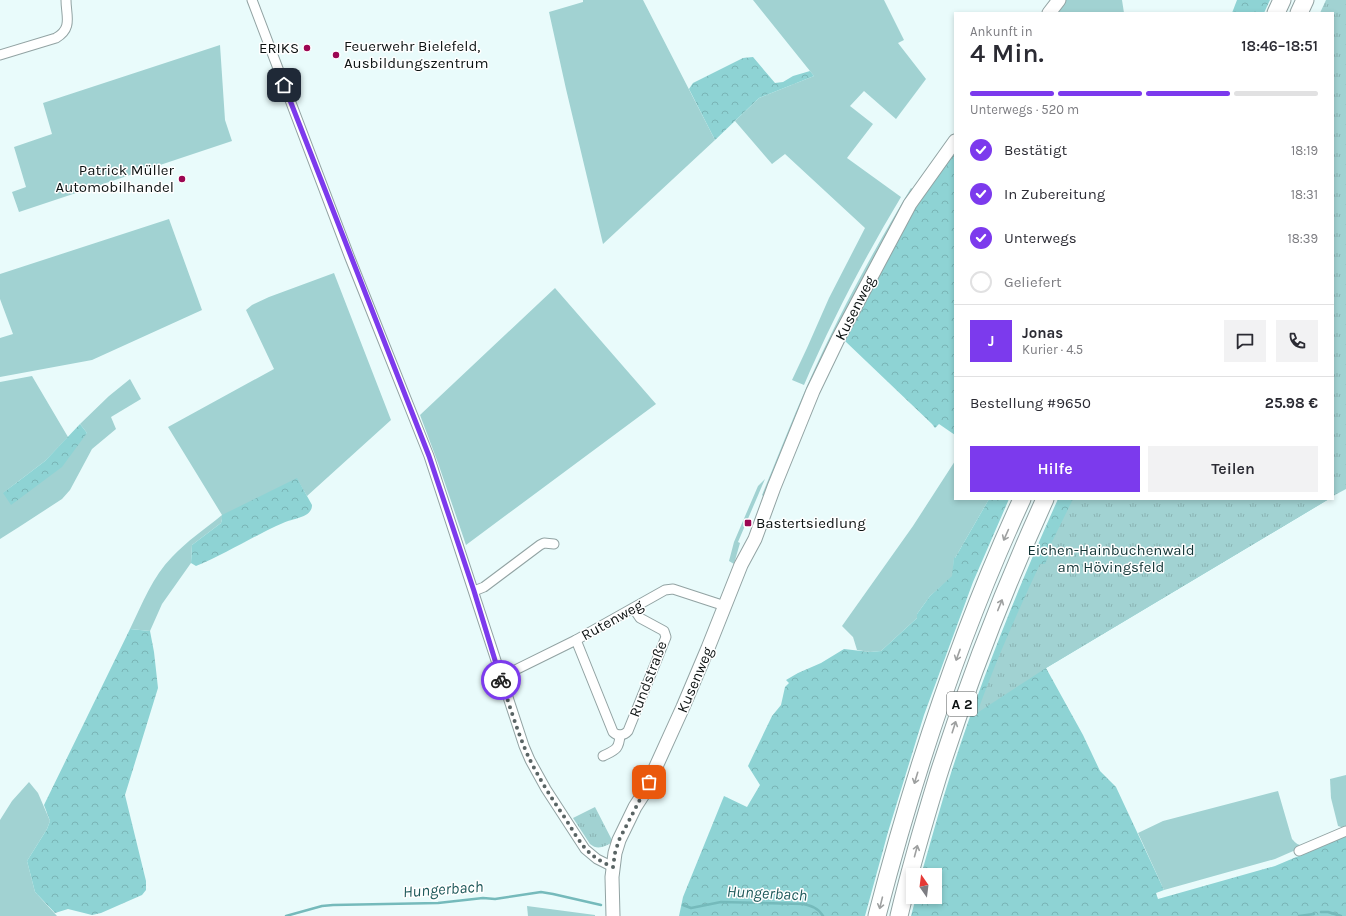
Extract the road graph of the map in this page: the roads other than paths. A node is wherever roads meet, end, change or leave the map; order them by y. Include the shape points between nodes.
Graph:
1 (66, 0) edge
2 (252, 0) edge
3 (1282, 0) edge
4 (1305, 0) edge
5 (1057, 1) edge
6 (1050, 12) edge
7 (1276, 12) edge
8 (1299, 12) edge
9 (0, 56) edge
10 (954, 142) edge
11 (1022, 500) edge
12 (1045, 500) edge
13 (554, 544) dead end
14 (474, 591) junction
15 (725, 606) junction
16 (634, 608) junction
17 (576, 640) junction
18 (501, 677) junction
19 (620, 735) junction
20 (603, 756) dead end
21 (1346, 831) edge
22 (1299, 851) dead end
23 (613, 867) junction
24 (613, 916) edge
25 (877, 916) edge
26 (899, 916) edge

1 - 9 street via 68,19 63,34
2 - 14 street via 429,456
3 - 7 highway
4 - 8 highway
5 - 6 street
10 - 15 street, Kusenweg via 910,204 838,339 813,391 755,539 741,565
11 -> 25 highway, A 2 via 982,589 924,752
26 -> 12 highway, A 2 via 922,828 955,725 988,635
13 - 14 street via 540,545 484,588
14 - 18 street
15 - 16 street, Rutenweg via 669,588
15 - 23 street, Kusenweg via 644,793 638,814
16 - 17 street, Rutenweg
16 - 19 street, Rundstraße via 640,618 664,631 666,637 628,731
17 - 18 street, Rutenweg
17 - 19 street, Rundstraße via 612,729 615,734
18 - 23 street via 524,746 546,789 585,849 596,859
19 - 20 street, Rundstraße via 617,748
21 - 22 street
23 - 24 street, Kusenweg

